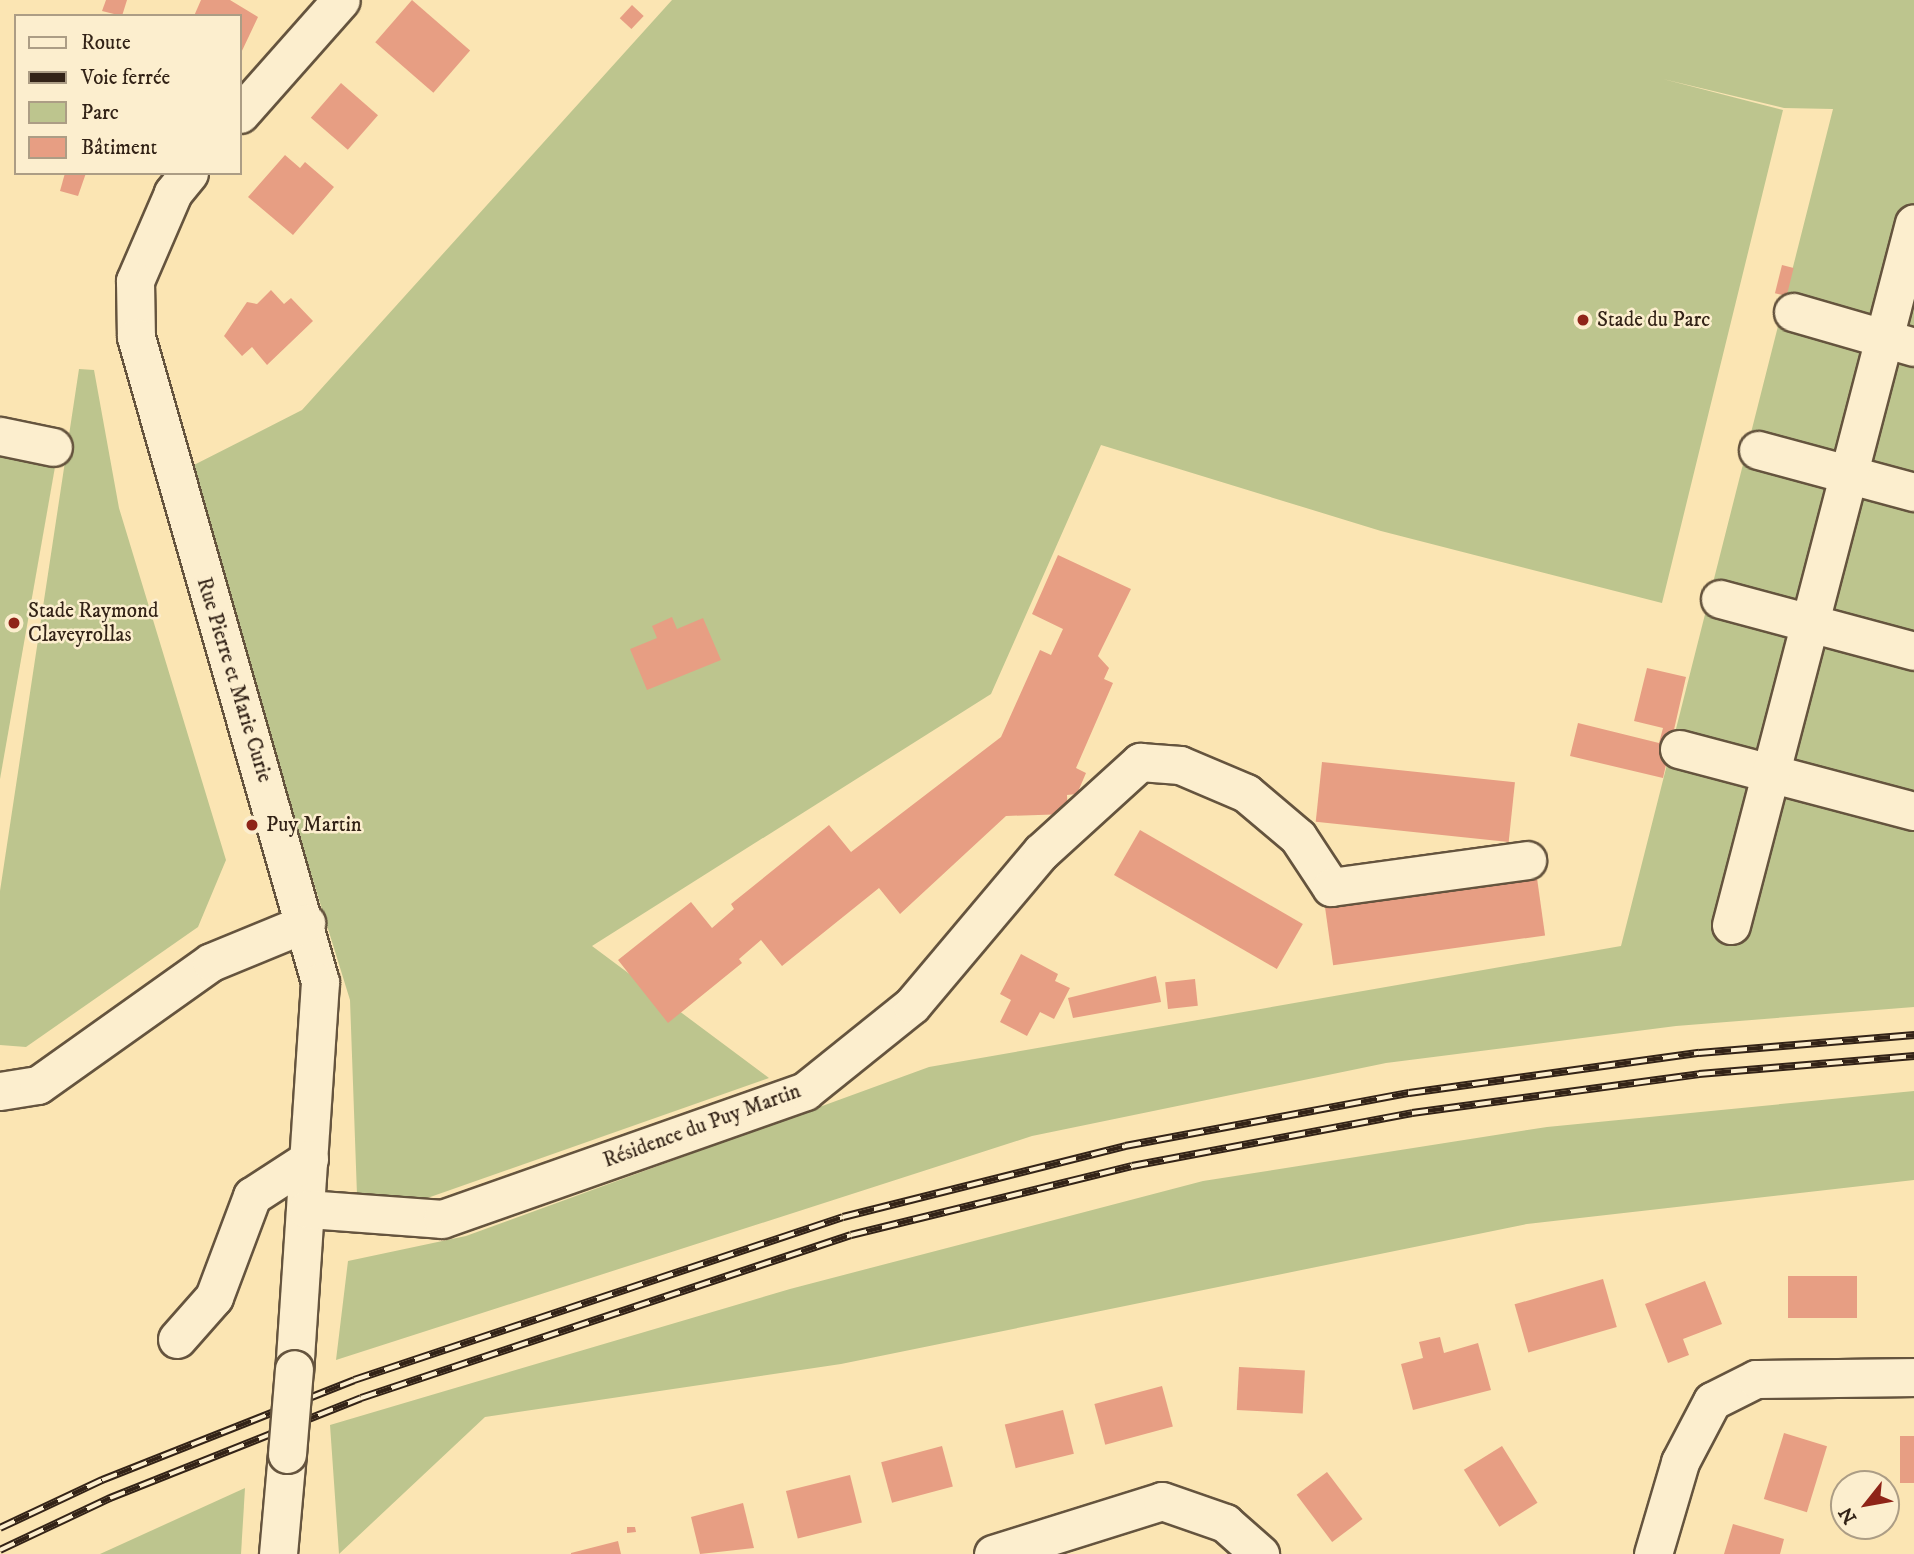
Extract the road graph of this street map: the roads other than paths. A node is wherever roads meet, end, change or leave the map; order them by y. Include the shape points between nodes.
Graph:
1 (341, 0) edge
2 (245, 99) edge
3 (187, 175) edge
4 (1914, 223) edge
5 (1793, 312) dead end
6 (1899, 342) edge
7 (0, 436) edge
8 (53, 447) dead end
9 (1758, 450) dead end
10 (1849, 475) junction
11 (1914, 492) edge
12 (1720, 599) dead end
13 (1810, 624) junction
14 (1914, 651) edge
15 (1679, 749) dead end
16 (1771, 774) junction
17 (1914, 811) edge
18 (1527, 860) dead end
19 (306, 923) junction
20 (1731, 925) dead end
21 (0, 1091) edge
22 (309, 1159) junction
23 (307, 1209) junction
24 (177, 1339) dead end
25 (1914, 1377) edge
26 (278, 1554) edge
27 (993, 1554) edge
28 (1260, 1554) edge
29 (1653, 1554) edge

1 - 2 street
3 - 19 street, Rue Pierre et Marie Curie via 173,193 135,281 136,337
4 - 6 street
5 - 6 street
6 - 10 street
7 - 8 street
9 - 10 street
10 - 11 street
10 - 13 street
12 - 13 street
13 - 14 street
13 - 16 street
15 - 16 street
16 - 17 street
16 - 20 street
18 - 23 street, Résidence du Puy Martin via 1331,887 1298,836 1246,793 1180,765 1140,762 1041,852 912,1005 805,1091 442,1219
19 - 21 street via 211,962 38,1085
19 - 22 street, Rue Pierre et Marie Curie via 320,982
22 - 23 street, Rue Pierre et Marie Curie
22 - 24 street via 252,1196 214,1297
23 - 26 street, Rue Pierre et Marie Curie, bridge
25 - 29 street via 1756,1379 1712,1401 1680,1462
27 - 28 street via 1162,1501 1225,1523

